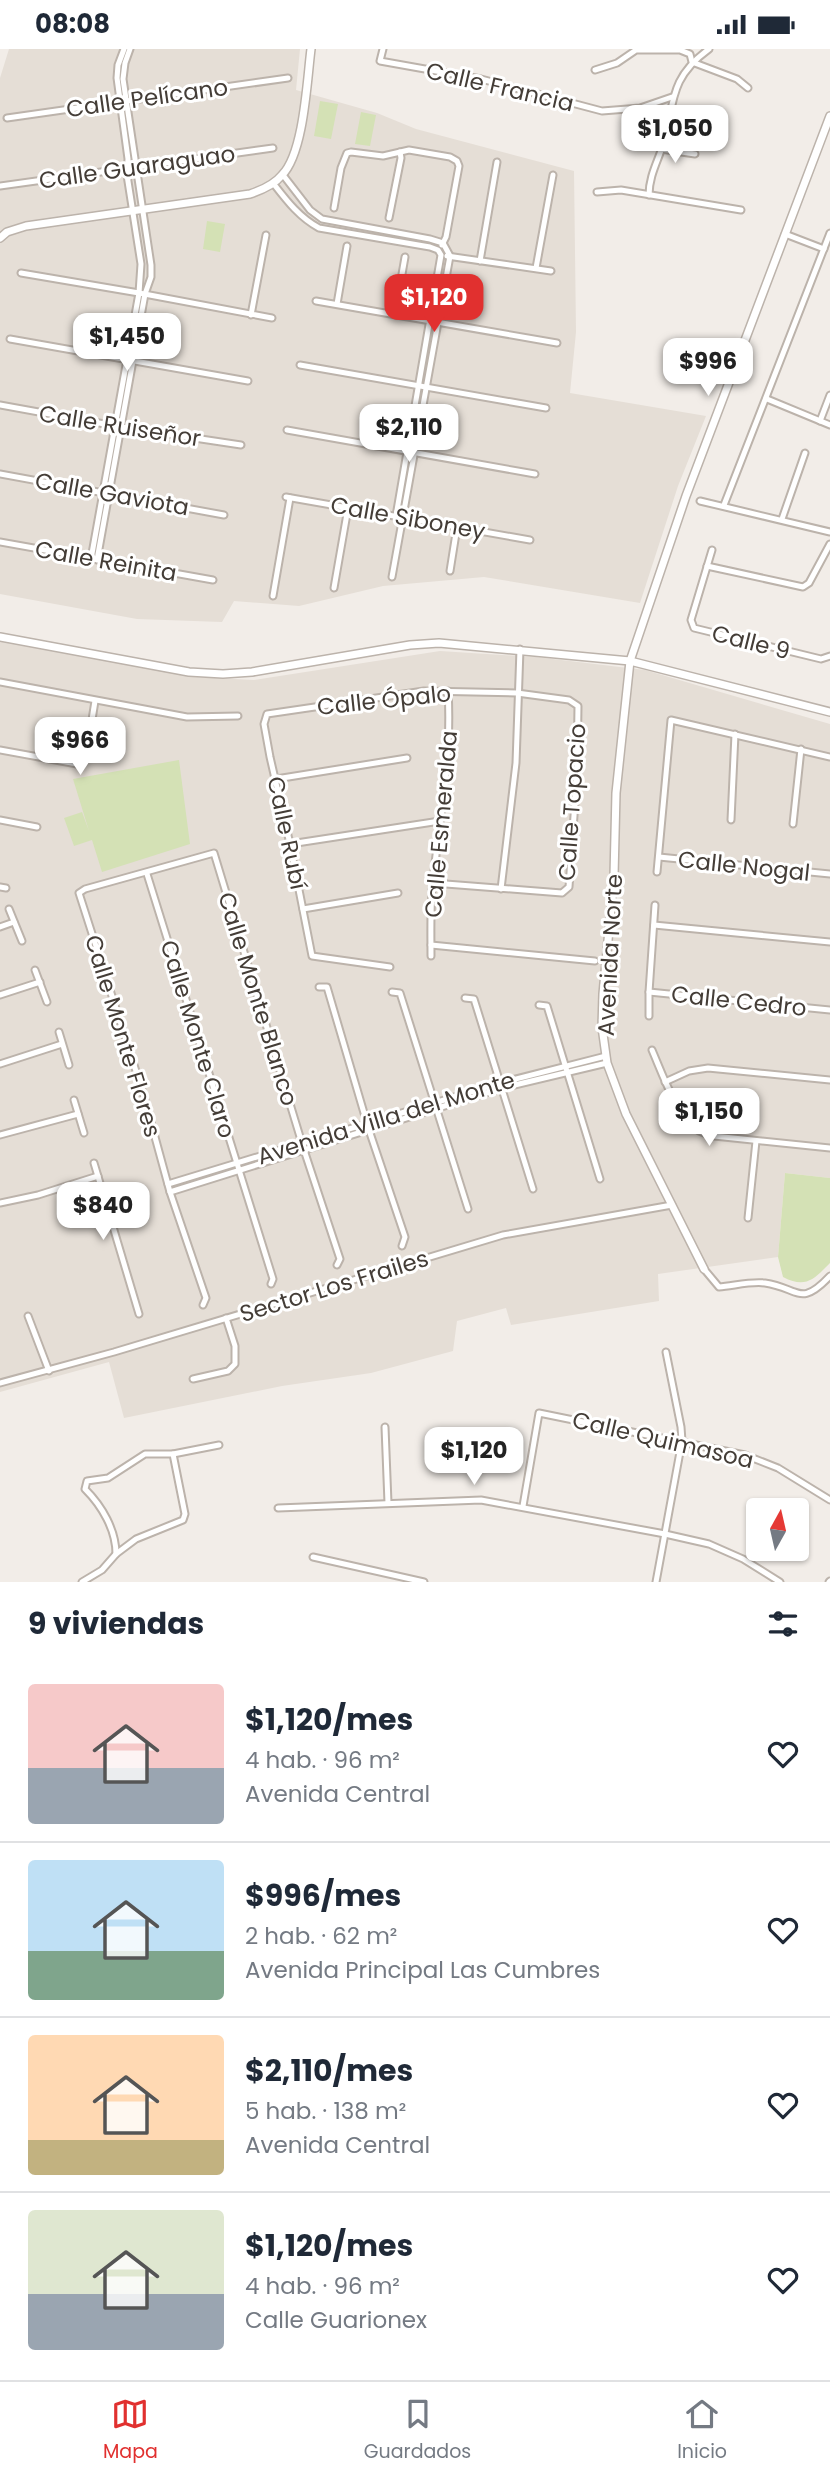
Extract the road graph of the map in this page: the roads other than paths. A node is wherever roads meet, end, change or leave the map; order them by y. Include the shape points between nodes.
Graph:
1 (124, 49) edge
2 (130, 49) edge
3 (311, 49) edge
4 (383, 49) edge
5 (709, 49) edge
6 (692, 62) junction
7 (595, 70) dead end
8 (288, 78) dead end
9 (748, 88) dead end
10 (672, 96) junction
11 (123, 102) junction
12 (830, 116) edge
13 (7, 118) dead end
14 (273, 148) dead end
15 (661, 149) junction
16 (400, 152) junction
17 (695, 153) dead end
18 (497, 162) dead end
19 (135, 167) junction
20 (127, 168) junction
21 (283, 175) junction
22 (553, 175) dead end
23 (273, 183) junction
24 (0, 186) edge
25 (597, 193) dead end
26 (649, 195) junction
27 (334, 208) dead end
28 (142, 209) junction
29 (741, 210) dead end
30 (132, 211) junction
31 (389, 218) dead end
32 (356, 226) junction
33 (375, 229) junction
34 (830, 233) edge
35 (266, 235) dead end
36 (355, 235) junction
37 (785, 235) junction
38 (0, 238) edge
39 (374, 238) junction
40 (443, 243) junction
41 (347, 246) dead end
42 (824, 249) junction
43 (439, 253) junction
44 (450, 256) junction
45 (405, 257) dead end
46 (480, 261) junction
47 (536, 268) junction
48 (551, 271) dead end
49 (22, 273) dead end
50 (142, 293) junction
51 (316, 301) dead end
52 (337, 304) junction
53 (395, 314) junction
54 (251, 315) junction
55 (272, 319) dead end
56 (434, 321) junction
57 (10, 339) dead end
58 (557, 343) dead end
59 (130, 360) junction
60 (300, 365) dead end
61 (248, 381) dead end
62 (422, 386) junction
63 (830, 395) edge
64 (767, 399) junction
65 (0, 405) edge
66 (546, 408) dead end
67 (820, 421) junction
68 (830, 425) edge
69 (118, 426) junction
70 (287, 430) dead end
71 (240, 445) dead end
72 (411, 451) junction
73 (805, 453) dead end
74 (0, 474) edge
75 (535, 474) dead end
76 (106, 493) junction
77 (700, 501) dead end
78 (724, 505) junction
79 (348, 508) junction
80 (224, 515) dead end
81 (399, 517) junction
82 (782, 519) junction
83 (457, 527) junction
84 (830, 532) edge
85 (530, 540) dead end
86 (0, 543) edge
87 (830, 544) edge
88 (712, 550) dead end
89 (94, 559) junction
90 (707, 566) junction
91 (450, 571) dead end
92 (392, 577) dead end
93 (213, 580) dead end
94 (334, 587) dead end
95 (273, 596) dead end
96 (0, 637) edge
97 (520, 649) junction
98 (830, 656) edge
99 (630, 661) junction
100 (0, 682) edge
101 (448, 691) junction
102 (517, 693) junction
103 (95, 701) junction
104 (578, 706) joint
105 (830, 712) edge
106 (271, 713) joint
107 (239, 716) dead end
108 (735, 734) junction
109 (801, 749) junction
110 (0, 750) edge
111 (830, 757) edge
112 (407, 758) dead end
113 (276, 779) junction
114 (0, 820) edge
115 (731, 820) dead end
116 (440, 821) junction
117 (793, 824) dead end
118 (37, 827) dead end
119 (290, 844) junction
120 (659, 857) junction
121 (657, 872) dead end
122 (147, 873) junction
123 (830, 874) edge
124 (433, 883) junction
125 (501, 889) junction
126 (398, 893) dead end
127 (655, 905) dead end
128 (9, 909) dead end
129 (303, 909) junction
130 (14, 922) junction
131 (654, 925) junction
132 (0, 927) edge
133 (22, 941) dead end
134 (830, 942) edge
135 (431, 945) junction
136 (431, 956) dead end
137 (595, 961) dead end
138 (390, 967) dead end
139 (35, 969) dead end
140 (40, 982) junction
141 (318, 987) dead end
142 (392, 992) dead end
143 (649, 992) junction
144 (0, 995) edge
145 (465, 998) dead end
146 (47, 1002) dead end
147 (539, 1006) dead end
148 (830, 1010) edge
149 (649, 1016) dead end
150 (59, 1033) dead end
151 (62, 1044) junction
152 (653, 1050) dead end
153 (607, 1059) junction
154 (0, 1064) edge
155 (69, 1065) dead end
156 (566, 1068) junction
157 (830, 1080) edge
158 (665, 1082) junction
159 (501, 1085) junction
160 (74, 1100) dead end
161 (435, 1106) junction
162 (78, 1114) junction
163 (367, 1123) junction
164 (369, 1130) junction
165 (84, 1133) dead end
166 (0, 1135) edge
167 (756, 1141) junction
168 (302, 1143) junction
169 (830, 1148) edge
170 (304, 1150) junction
171 (94, 1163) dead end
172 (235, 1163) junction
173 (237, 1171) junction
174 (98, 1177) junction
175 (600, 1179) dead end
176 (168, 1184) junction
177 (533, 1189) dead end
178 (170, 1192) junction
179 (0, 1203) edge
180 (672, 1205) junction
181 (468, 1209) dead end
182 (748, 1218) dead end
183 (402, 1246) dead end
184 (337, 1265) dead end
185 (705, 1269) joint
186 (830, 1276) edge
187 (271, 1284) dead end
188 (203, 1305) dead end
189 (139, 1314) dead end
190 (28, 1315) dead end
191 (226, 1318) junction
192 (666, 1352) dead end
193 (49, 1371) junction
194 (193, 1379) dead end
195 (0, 1383) edge
196 (385, 1427) dead end
197 (682, 1441) junction
198 (219, 1445) dead end
199 (173, 1454) junction
200 (830, 1500) edge
201 (388, 1503) junction
202 (523, 1506) junction
203 (278, 1508) dead end
204 (666, 1534) junction
205 (116, 1554) junction
206 (313, 1557) dead end
207 (396, 1579) edge
208 (82, 1582) edge
209 (425, 1582) edge
210 (656, 1582) edge
211 (780, 1582) edge

1 - 11 street via 118,65
2 - 11 street
3 - 21 street via 300,130 294,156
4 - 10 street, Calle Francia via 380,61 481,79 602,111 640,108
5 - 6 street
6 - 7 street via 690,54 680,50 636,50
6 - 9 street via 737,79
6 - 10 street
8 - 11 street, Calle Pelícano
10 - 15 street
11 - 13 street, Calle Pelícano
11 - 19 street
11 - 20 street
12 - 37 street, Avenida Norte
14 - 19 street, Calle Guaraguao
15 - 17 street
15 - 26 street via 649,181
16 - 27 street via 383,156 346,153
16 - 31 street
16 - 40 street via 457,161
18 - 46 street
19 - 20 street, Calle Guaraguao
19 - 28 street
20 - 24 street, Calle Guaraguao
20 - 30 street
21 - 23 street
21 - 32 street via 304,204 322,219
22 - 47 street
23 - 28 street via 250,194
23 - 36 street via 306,221
25 - 26 street via 621,190
26 - 29 street
28 - 30 street
28 - 50 street via 151,277
30 - 38 street via 26,226
30 - 50 street
32 - 33 street
32 - 36 street
33 - 39 street
33 - 40 street
34 - 42 street
35 - 54 street
36 - 39 street
37 - 42 street
37 - 99 street, Avenida Norte
39 - 43 street
40 - 43 street
40 - 44 street
41 - 52 street
42 - 64 street
43 - 44 street
43 - 56 street
44 - 46 street
44 - 56 street
45 - 53 street
46 - 47 street
47 - 48 street
49 - 50 street
50 - 54 street
50 - 59 street
51 - 52 street
52 - 53 street
53 - 56 street
54 - 55 street
56 - 58 street
56 - 62 street
57 - 59 street
59 - 61 street
59 - 69 street
60 - 62 street
62 - 66 street
62 - 72 street
63 - 67 street
64 - 67 street
64 - 78 street
65 - 69 street, Calle Ruiseñor
67 - 68 street
69 - 71 street, Calle Ruiseñor
69 - 76 street
70 - 72 street
72 - 75 street
72 - 81 street
73 - 82 street
74 - 76 street, Calle Gaviota
76 - 80 street, Calle Gaviota
76 - 89 street
77 - 78 street
78 - 82 street
79 - 81 street, Calle Siboney
79 - 94 street
79 - 95 street, Calle Siboney via 288,497
81 - 83 street, Calle Siboney
81 - 92 street
82 - 84 street
83 - 85 street, Calle Siboney
83 - 91 street
86 - 89 street, Calle Reinita
87 - 90 street via 803,587
88 - 90 street
89 - 93 street, Calle Reinita
90 - 98 street, Calle 9 via 691,620 694,628 821,660
96 - 97 street via 189,672 223,674 426,643
97 - 99 street
97 - 102 street
99 - 105 street
99 - 153 street, Avenida Norte via 616,793 603,1004
100 - 103 street
101 - 102 street, Calle Ópalo
101 - 106 street, Calle Ópalo via 403,693
101 - 116 street, Calle Esmeralda via 450,737
102 - 104 street, Calle Ópalo via 569,699
102 - 125 street via 515,774
103 - 107 street via 187,717
103 - 110 street via 82,762
104 - 125 street, Calle Topacio via 569,887 562,894
106 - 113 street, Calle Rubí via 264,724
108 - 109 street
108 - 115 street
108 - 120 street via 671,720
109 - 111 street
109 - 117 street
112 - 113 street
113 - 119 street, Calle Rubí
114 - 118 street
116 - 119 street
116 - 124 street, Calle Esmeralda
119 - 129 street, Calle Rubí
120 - 121 street
120 - 123 street, Calle Nogal
122 - 168 street, Calle Monte Blanco via 214,853
122 - 172 street, Calle Monte Claro
122 - 176 street, Calle Monte Flores via 79,893
124 - 125 street, Calle Topacio
124 - 135 street, Calle Esmeralda
126 - 129 street
127 - 131 street
128 - 130 street
129 - 138 street, Calle Rubí via 312,957
130 - 132 street
130 - 133 street
131 - 134 street
131 - 143 street
135 - 136 street, Calle Esmeralda
135 - 137 street
139 - 140 street
140 - 144 street
140 - 146 street
141 - 163 street via 327,987
142 - 161 street via 400,993
143 - 148 street, Calle Cedro
143 - 149 street
145 - 159 street via 474,999
147 - 156 street via 547,1006
150 - 151 street
151 - 154 street
151 - 155 street
152 - 158 street
153 - 156 street, Avenida Villa del Monte
153 - 180 street, Avenida Norte via 626,1114
156 - 159 street, Avenida Villa del Monte
156 - 175 street
157 - 158 street via 708,1068
158 - 167 street via 689,1123 700,1131
159 - 161 street, Avenida Villa del Monte
159 - 177 street
160 - 162 street
161 - 163 street, Avenida Villa del Monte
161 - 164 street, Avenida Villa del Monte
161 - 181 street
162 - 165 street
162 - 166 street
163 - 164 street
163 - 168 street, Avenida Villa del Monte
164 - 170 street, Avenida Villa del Monte
164 - 183 street via 405,1237
167 - 169 street
167 - 182 street
168 - 170 street, Calle Monte Blanco
168 - 172 street, Avenida Villa del Monte
170 - 173 street, Avenida Villa del Monte
170 - 184 street, Calle Monte Blanco via 340,1259
171 - 174 street
172 - 173 street, Calle Monte Claro
172 - 176 street, Avenida Villa del Monte
173 - 178 street, Avenida Villa del Monte
173 - 187 street, Calle Monte Claro
174 - 179 street
174 - 189 street
176 - 178 street, Calle Monte Flores
178 - 188 street, Calle Monte Flores via 206,1298
180 - 185 street, Avenida Norte
180 - 191 street, Sector Los Frailes via 503,1235
185 - 186 street via 719,1287 764,1282 802,1295 816,1291
190 - 193 street
191 - 193 street, Sector Los Frailes
191 - 194 street via 235,1364 228,1371
192 - 197 street
193 - 195 street, Sector Los Frailes
196 - 201 street
197 - 200 street, Calle Quimasoa via 745,1455 778,1468
197 - 202 street, Calle Quimasoa via 539,1413
197 - 204 street
198 - 199 street
199 - 205 street via 183,1520 136,1539
199 - 205 street via 145,1454 108,1478 87,1481 85,1489 116,1540
201 - 202 street via 481,1500
201 - 203 street
202 - 204 street
204 - 210 street
204 - 211 street via 743,1559
205 - 208 street
206 - 207 street
207 - 209 street

